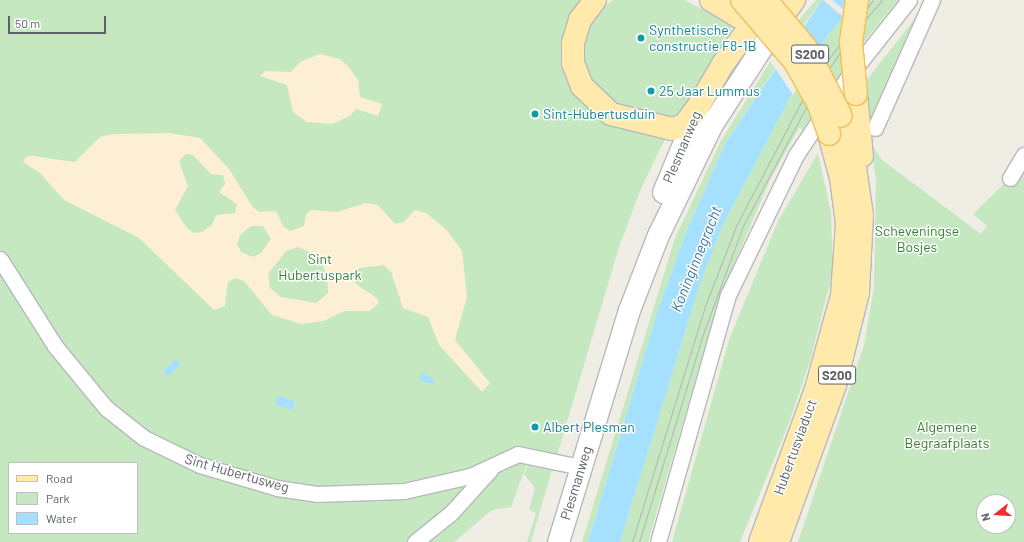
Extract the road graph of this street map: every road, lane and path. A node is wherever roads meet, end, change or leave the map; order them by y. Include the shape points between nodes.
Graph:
1 (595, 0) edge
2 (711, 0) edge
3 (742, 0) edge
4 (857, 0) edge
5 (909, 0) edge
6 (932, 0) edge
7 (774, 2) edge
8 (791, 56) junction
9 (699, 105) junction
10 (835, 125) junction
11 (875, 128) dead end
12 (1024, 156) edge
13 (1010, 178) dead end
14 (862, 215) junction
15 (0, 259) edge
16 (629, 310) junction
17 (494, 466) junction
18 (582, 467) junction
19 (778, 532) edge
20 (415, 542) edge
21 (558, 542) edge
22 (658, 542) edge
23 (755, 542) edge
24 (760, 542) edge

1 - 9 main road via 578,25 572,50 579,81 592,99 616,116 672,129 684,125
2 - 8 main road, bridge
3 - 8 main road, Hubertusviaduct / S200, bridge
4 - 14 main road, bridge via 852,42 863,146
5 - 22 street via 848,77 800,149 728,295
6 - 11 street
7 - 9 main road, Plesmanweg via 727,58
7 - 10 main road, Hubertusviaduct / S200, bridge via 806,48
7 - 16 main road, Plesmanweg via 745,70 701,144 664,221
8 - 10 main road, Hubertusviaduct / S200, bridge via 818,103
9 - 16 main road, Plesmanweg via 655,214
10 - 14 main road, Hubertusviaduct / S200 via 854,161
10 - 19 main road, Hubertusviaduct / S200 via 847,224 842,295
12 - 13 street
14 - 19 main road, Hubertusviaduct / S200 via 862,261 855,314 834,385
15 - 17 street, Sint Hubertusweg via 68,364 106,408 144,438 200,465 277,488 317,494 404,491 470,476
16 - 18 main road, Plesmanweg
17 - 18 street, Sint Hubertusweg via 518,454
17 - 20 street via 450,513
18 - 21 main road, Plesmanweg
19 - 23 main road
19 - 24 main road, Hubertusviaduct / S200

